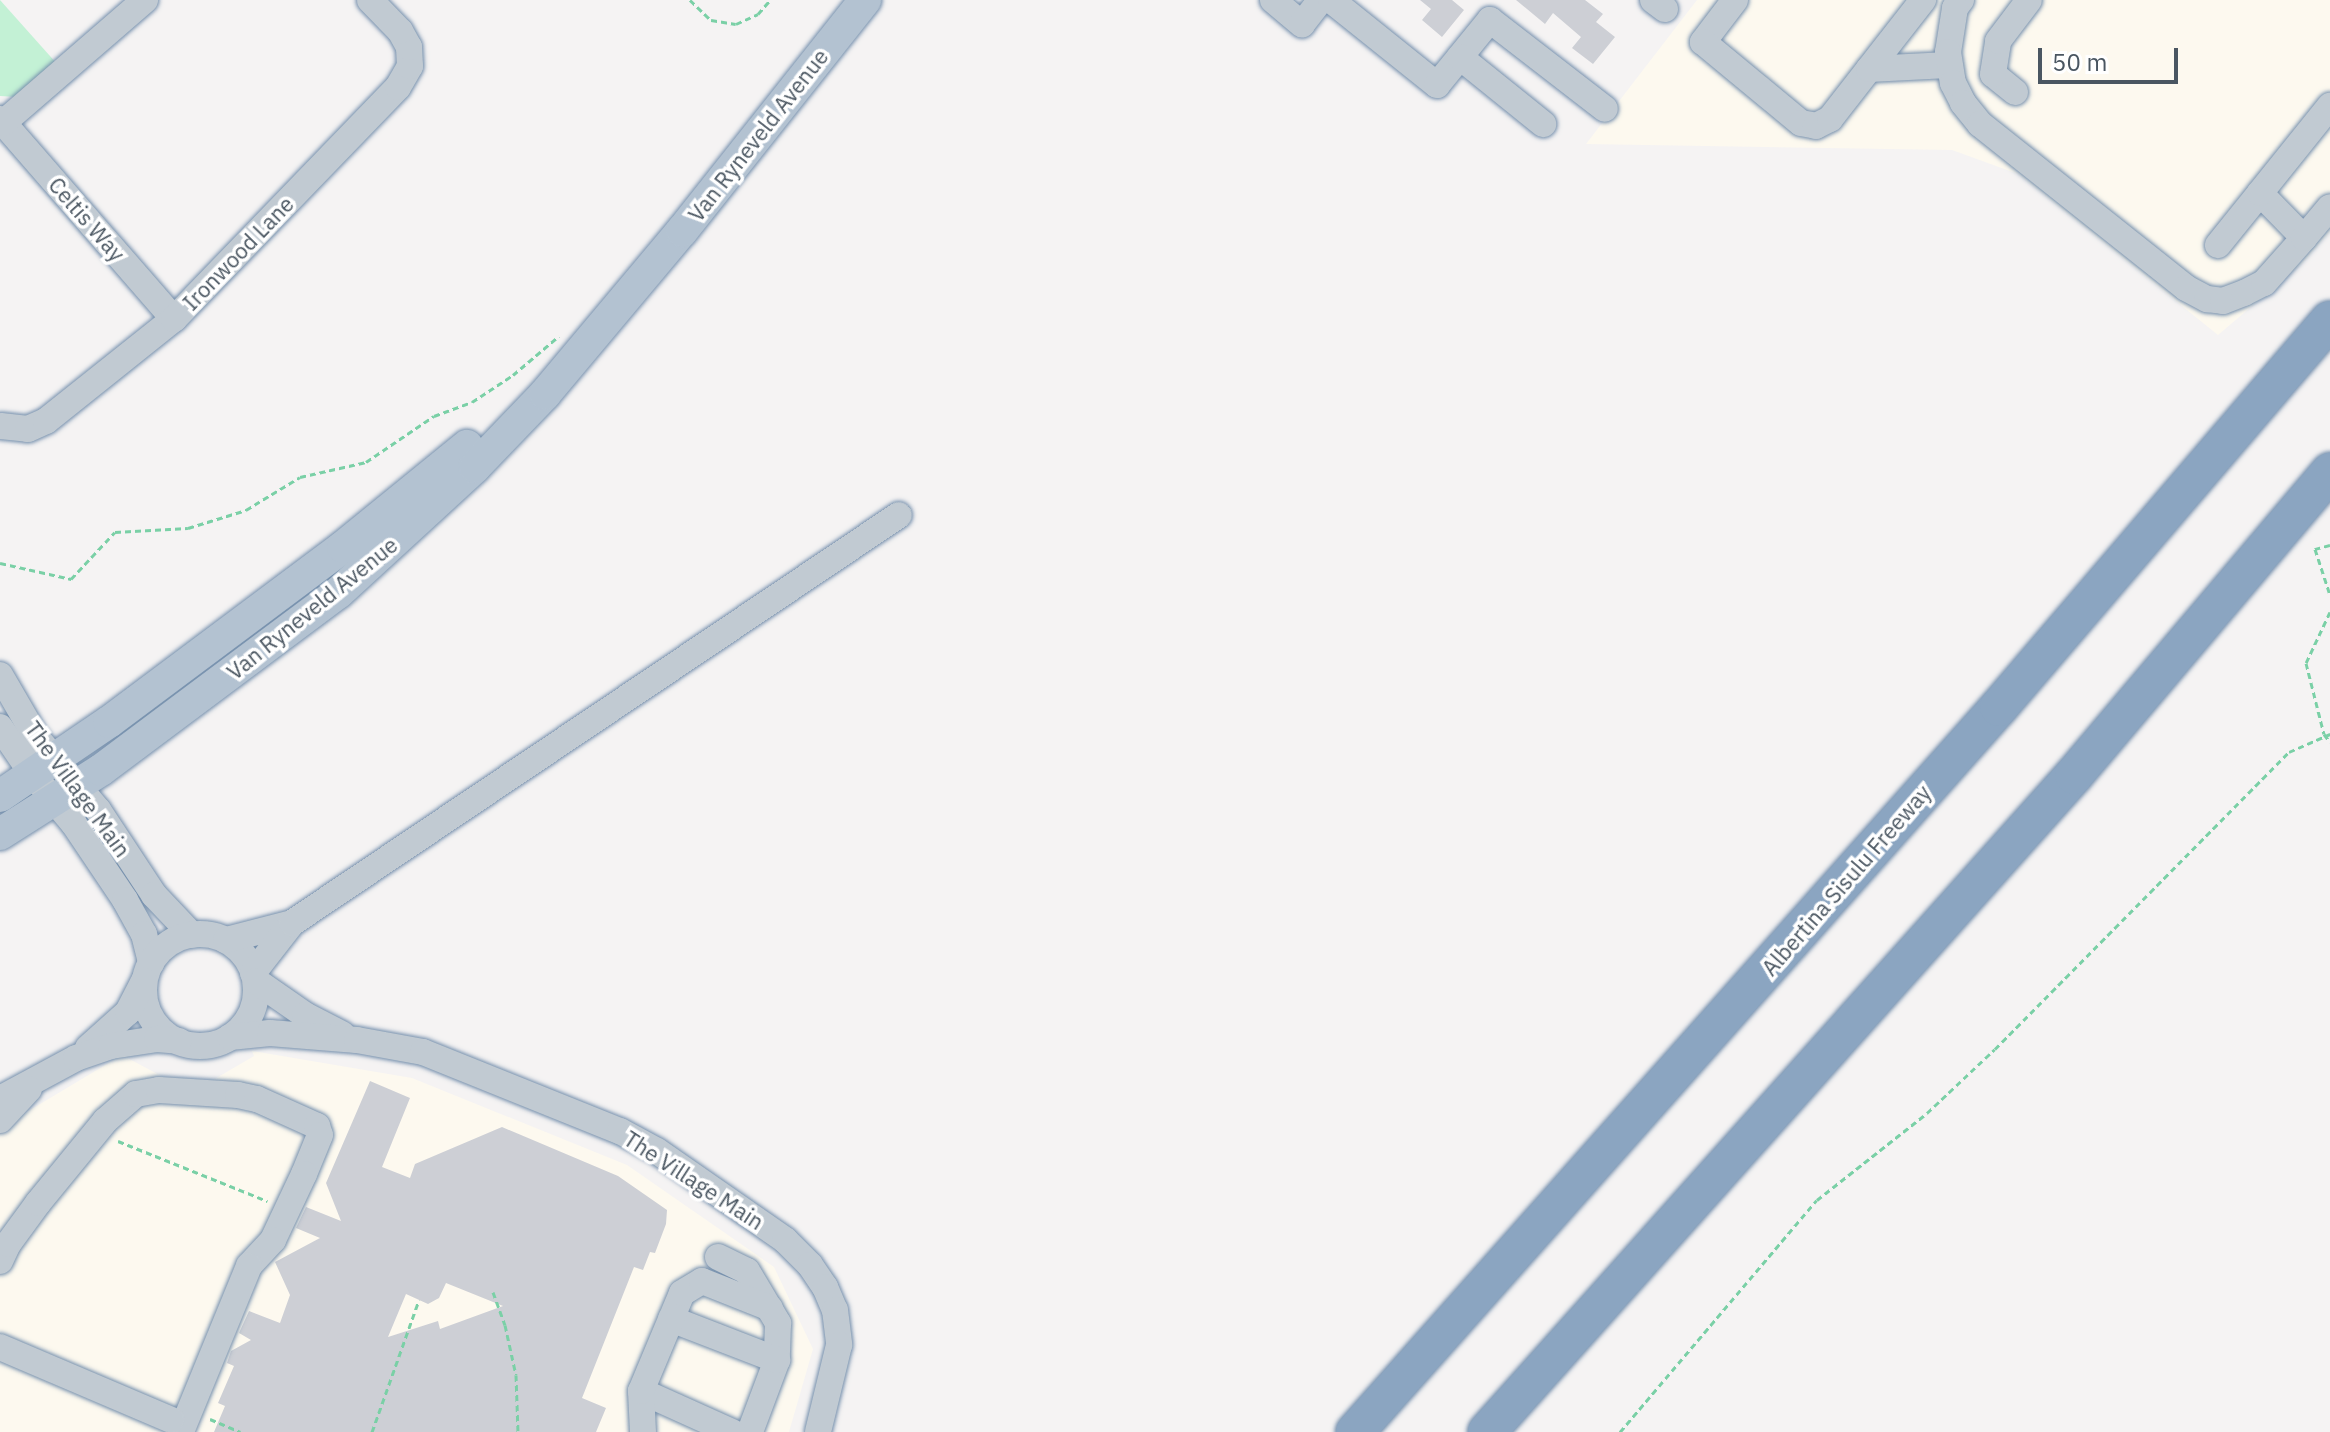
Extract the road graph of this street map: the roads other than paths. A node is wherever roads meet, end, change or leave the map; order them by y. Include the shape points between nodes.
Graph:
1 (145, 0) edge
2 (370, 0) edge
3 (865, 0) edge
4 (1273, 0) edge
5 (1321, 0) edge
6 (1331, 0) edge
7 (1735, 0) edge
8 (1923, 0) edge
9 (1961, 0) edge
10 (2029, 0) edge
11 (1460, 57) junction
12 (1948, 65) junction
13 (1869, 69) junction
14 (2015, 92) dead end
15 (2330, 106) edge
16 (1605, 109) dead end
17 (2, 121) edge
18 (1543, 124) dead end
19 (2260, 193) junction
20 (2330, 207) edge
21 (2304, 238) junction
22 (2218, 245) dead end
23 (174, 319) junction
24 (2330, 320) edge
25 (574, 338) junction
26 (1, 426) edge
27 (2330, 472) edge
28 (899, 515) dead end
29 (0, 675) edge
30 (0, 727) edge
31 (44, 767) junction
32 (65, 794) junction
33 (0, 796) edge
34 (0, 834) edge
35 (292, 923) junction
36 (192, 935) junction
37 (226, 940) junction
38 (148, 971) junction
39 (254, 977) junction
40 (1845, 1031) junction
41 (230, 1037) junction
42 (357, 1040) junction
43 (179, 1041) junction
44 (76, 1058) junction
45 (36, 1079) junction
46 (0, 1099) edge
47 (0, 1120) edge
48 (3, 1249) edge
49 (718, 1257) dead end
50 (770, 1308) junction
51 (671, 1319) junction
52 (0, 1347) edge
53 (777, 1360) junction
54 (641, 1391) junction
55 (181, 1421) edge
56 (643, 1432) edge
57 (732, 1432) edge
58 (750, 1432) edge
59 (818, 1432) edge
60 (1355, 1432) edge
61 (1487, 1432) edge
62 (1512, 1432) edge

1 - 17 street
2 - 23 street, Ironwood Lane via 409,47 410,66 404,78
3 - 25 main road, Van Ryneveld Avenue via 682,231
4 - 5 street via 1302,24
6 - 11 street via 1437,85
7 - 13 street via 1703,42 1801,123 1816,126 1830,119
8 - 13 street
9 - 12 street via 1949,32
10 - 14 street via 1998,41 1993,74
11 - 16 street via 1490,20
11 - 18 street
12 - 13 street
12 - 21 street via 1963,103 1980,124 2186,288 2207,299 2223,301 2264,283
15 - 19 street
17 - 23 street, Celtis Way
19 - 21 street
19 - 22 street
20 - 21 street
23 - 26 street, Ironwood Lane via 46,421 28,429
24 - 60 highway, Albertina Sisulu Freeway via 1999,707
25 - 31 main road, Van Ryneveld Avenue via 424,484
25 - 32 main road, Van Ryneveld Avenue via 545,394 475,467 338,593
27 - 40 highway via 2074,775
28 - 35 street
29 - 31 street, The Village Main
30 - 31 street, The Village Main
31 - 32 street, The Village Main
31 - 33 main road, Van Ryneveld Avenue
32 - 34 main road, Van Ryneveld Avenue
32 - 36 street, The Village Main via 98,810 154,895
32 - 38 street, The Village Main via 74,824 144,934
35 - 37 street
35 - 39 street
36 - 37 street
36 - 38 street, The Village Main via 162,950
37 - 39 street, The Village Main via 240,951
38 - 43 street, The Village Main via 145,995 156,1024
38 - 44 street, The Village Main via 128,1012
39 - 41 street via 251,1015
39 - 42 street, The Village Main via 305,1015
40 - 61 highway
40 - 62 highway via 1760,1145
41 - 42 street, The Village Main via 270,1033
41 - 43 street, The Village Main via 206,1046
42 - 59 street, The Village Main via 434,1055 620,1131 657,1151 792,1247 825,1287 837,1319 838,1360
43 - 44 street, The Village Main via 130,1041
44 - 45 street, The Village Main
45 - 46 street, The Village Main
45 - 47 street
48 - 55 street via 101,1127 136,1094 159,1090 246,1096 319,1128 273,1240 249,1266
49 - 50 street via 747,1271
50 - 51 street via 702,1281 682,1293
50 - 53 street via 778,1323
51 - 53 street
51 - 54 street
52 - 55 street
53 - 58 street
54 - 56 street
54 - 57 street

